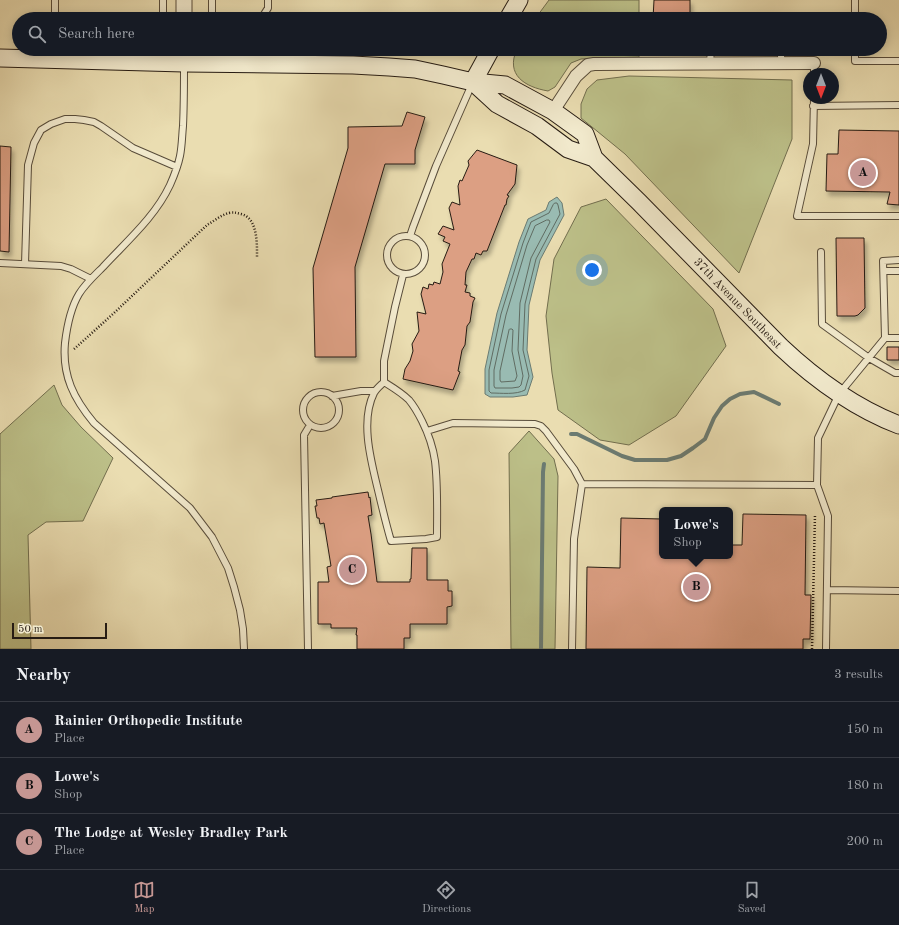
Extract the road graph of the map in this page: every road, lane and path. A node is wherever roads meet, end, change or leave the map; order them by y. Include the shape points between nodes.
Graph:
1 (55, 0) edge
2 (163, 0) edge
3 (184, 0) edge
4 (212, 0) edge
5 (268, 0) edge
6 (519, 0) edge
7 (855, 0) edge
8 (55, 12) edge
9 (163, 12) edge
10 (184, 12) edge
11 (212, 12) edge
12 (265, 12) edge
13 (512, 12) edge
14 (855, 12) edge
15 (82, 56) edge
16 (184, 56) edge
17 (487, 56) edge
18 (711, 56) edge
19 (781, 56) edge
20 (854, 56) edge
21 (0, 58) edge
22 (899, 61) edge
23 (710, 63) junction
24 (782, 63) junction
25 (809, 68) edge
26 (473, 82) junction
27 (899, 105) edge
28 (814, 106) joint
29 (553, 111) junction
30 (594, 158) junction
31 (177, 167) junction
32 (899, 216) edge
33 (410, 236) junction
34 (821, 252) dead end
35 (257, 258) dead end
36 (899, 260) edge
37 (0, 263) edge
38 (25, 264) junction
39 (884, 271) junction
40 (899, 271) edge
41 (403, 274) junction
42 (91, 279) junction
43 (884, 338) junction
44 (899, 338) edge
45 (65, 358) junction
46 (869, 358) junction
47 (899, 373) edge
48 (384, 382) junction
49 (374, 391) junction
50 (839, 394) junction
51 (332, 396) junction
52 (310, 425) junction
53 (899, 426) edge
54 (427, 431) junction
55 (582, 484) junction
56 (818, 485) junction
57 (815, 514) dead end
58 (827, 590) junction
59 (899, 590) edge
60 (244, 649) edge
61 (308, 649) edge
62 (572, 649) edge
63 (812, 649) edge
64 (826, 649) edge

1 - 8 lane
2 - 9 lane
3 - 10 street
4 - 11 lane
5 - 12 lane
6 - 13 main road
7 - 14 lane
15 - 21 main road, 37th Avenue Southeast
16 - 26 main road, 37th Avenue Southeast via 389,66
16 - 31 lane via 182,140
17 - 26 main road
18 - 23 lane
19 - 24 lane
20 - 22 lane via 854,61
23 - 24 street
23 - 29 street via 588,65 576,76
24 - 25 street
26 - 29 main road, 37th Avenue Southeast via 505,85
26 - 30 main road, 37th Avenue Southeast via 497,104 537,126 568,149
26 - 33 lane via 436,166
27 - 28 lane
28 - 32 lane via 813,144 797,216
29 - 30 main road, 37th Avenue Southeast via 585,134
30 - 50 main road, 37th Avenue Southeast via 781,347
31 - 38 lane via 133,148 94,122 75,118 65,119 41,130 34,142 28,165
31 - 42 lane via 163,198 151,215
33 - 41 lane via 421,243 426,256 421,268 416,272
33 - 41 lane via 393,241 387,252 392,269
34 - 46 lane via 822,324
35 - 45 path via 253,222 245,215 235,212 221,216 207,225
36 - 39 lane via 883,261
37 - 38 lane
38 - 42 lane via 61,266
39 - 40 lane
39 - 43 lane
41 - 48 lane via 384,361
42 - 45 lane via 79,293 69,317
43 - 44 lane
43 - 46 lane
45 - 60 lane via 73,393 86,414 190,508 220,551 228,568 240,610
46 - 47 lane
46 - 50 lane
48 - 49 lane
48 - 54 lane via 408,399
49 - 51 lane
49 - 54 lane via 368,414 368,438 391,541 437,537 435,461
50 - 53 main road, 37th Avenue Southeast
50 - 56 lane via 818,438
51 - 52 lane via 339,410 336,421 332,426 321,429
51 - 52 lane via 322,392 307,398 303,415
52 - 61 lane via 304,435
54 - 55 lane via 454,423 541,426
55 - 56 lane
55 - 62 lane via 574,539
56 - 58 lane via 828,516
57 - 63 path
58 - 59 lane
58 - 64 lane

